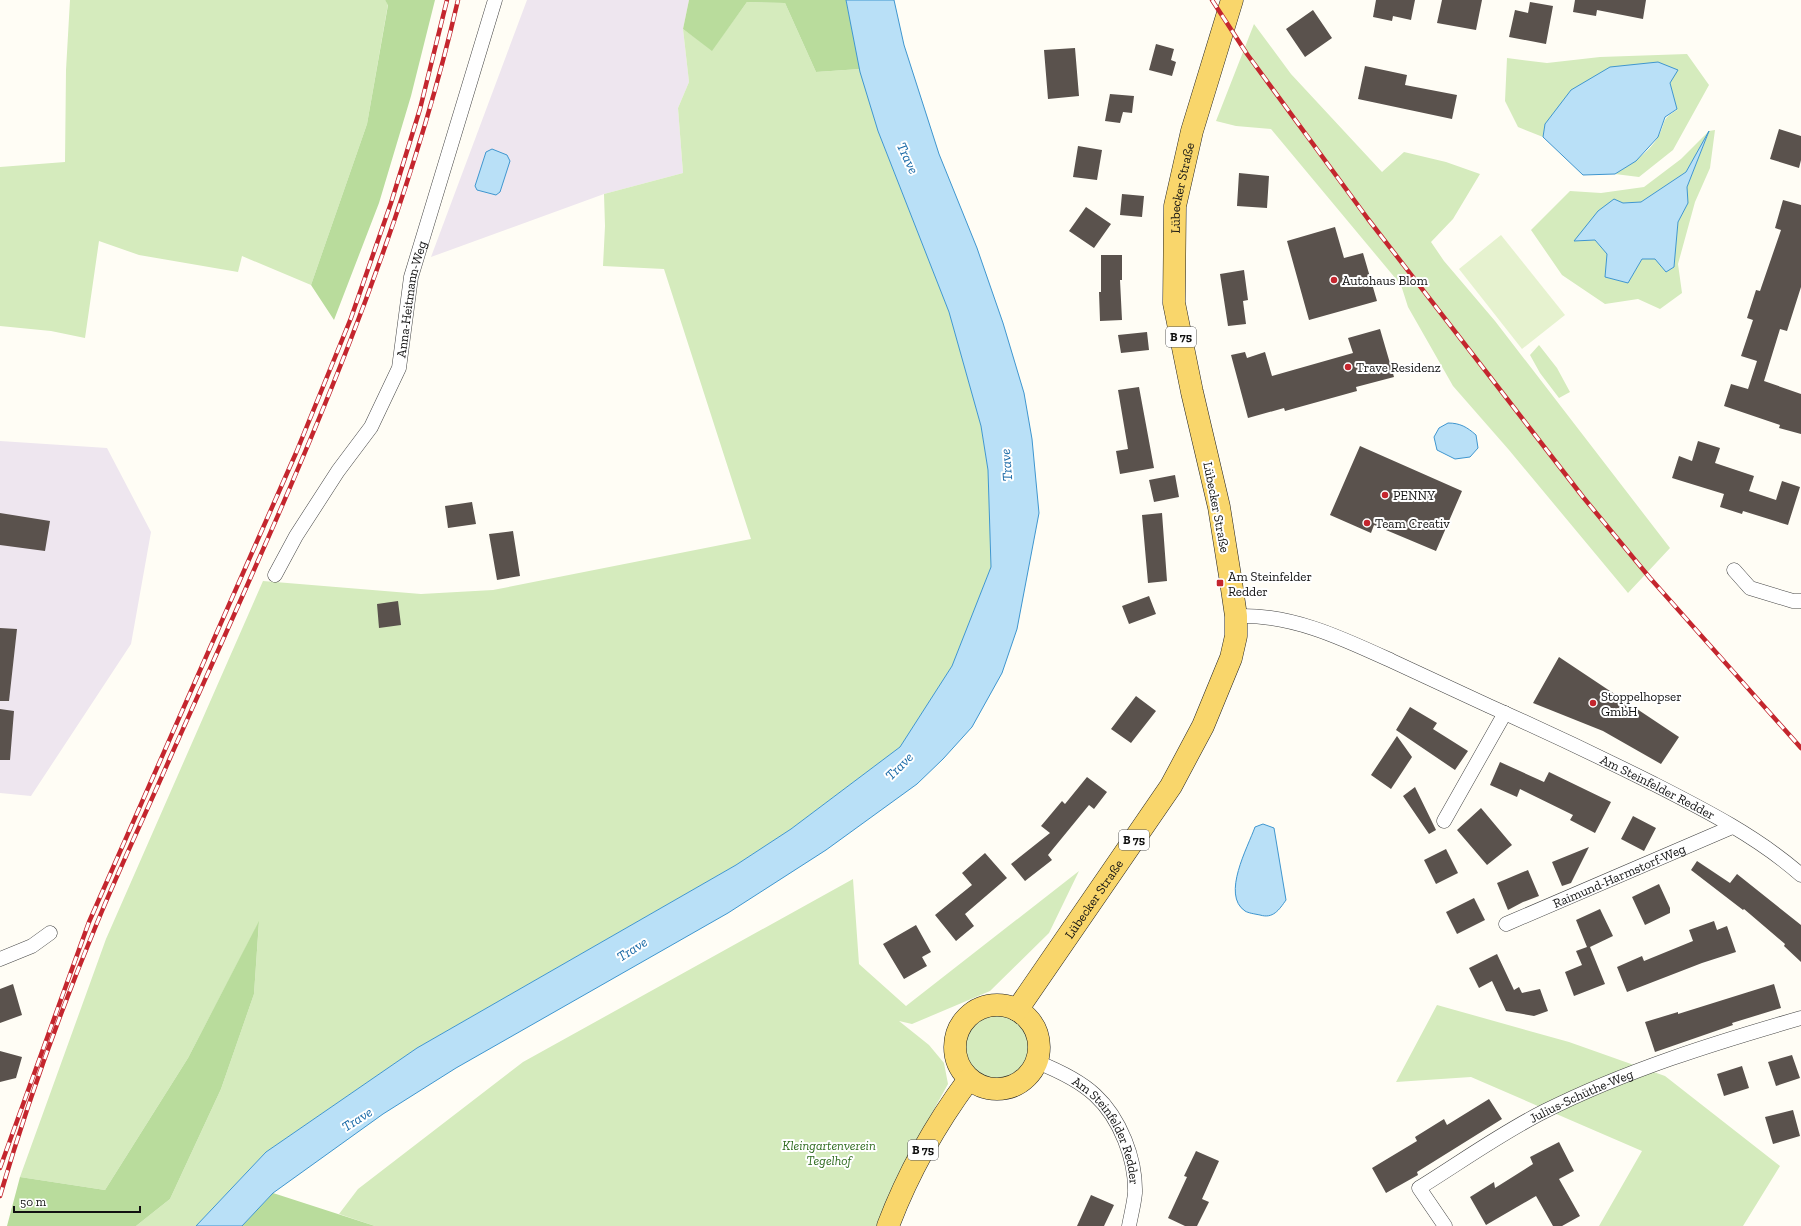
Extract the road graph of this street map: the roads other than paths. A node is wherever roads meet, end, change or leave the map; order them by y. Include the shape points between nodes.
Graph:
1 (495, 0) edge
2 (1232, 0) edge
3 (1734, 570) dead end
4 (275, 575) dead end
5 (1801, 601) edge
6 (1236, 616) junction
7 (1505, 713) junction
8 (1444, 821) dead end
9 (1732, 827) junction
10 (1801, 875) edge
11 (1506, 924) dead end
12 (50, 933) dead end
13 (0, 959) edge
14 (1017, 1010) junction
15 (1801, 1018) edge
16 (1037, 1062) junction
17 (969, 1079) junction
18 (888, 1226) edge
19 (1129, 1226) edge
20 (1445, 1226) edge

1 - 4 street, Anna-Heitmann-Weg via 411,277 399,368 371,427 338,471
2 - 6 main road, Lübecker Straße / B 75 via 1192,131 1175,206 1174,303 1219,507
3 - 5 street via 1750,588
6 - 7 street, Am Steinfelder Redder via 1281,620 1333,635
6 - 14 main road, Lübecker Straße / B 75 via 1236,636 1231,658 1203,726 1171,786
7 - 8 street
7 - 9 street, Am Steinfelder Redder via 1618,766
9 - 10 street, Am Steinfelder Redder
9 - 11 street, Raimund-Harmstorf-Weg
12 - 13 street via 32,946
14 - 16 main road via 1029,1019 1036,1031 1039,1050
14 - 17 main road via 1002,1005 991,1005 974,1011 961,1023 954,1047 960,1069
15 - 20 street, Julius-Schüthe-Weg via 1654,1063 1546,1111 1503,1134 1419,1188
16 - 17 main road via 1025,1079 1008,1088 990,1089
16 - 19 street, Am Steinfelder Redder via 1086,1088 1104,1104 1113,1117 1125,1142 1134,1173 1134,1197
17 - 18 main road, B 75 via 926,1145 900,1193

